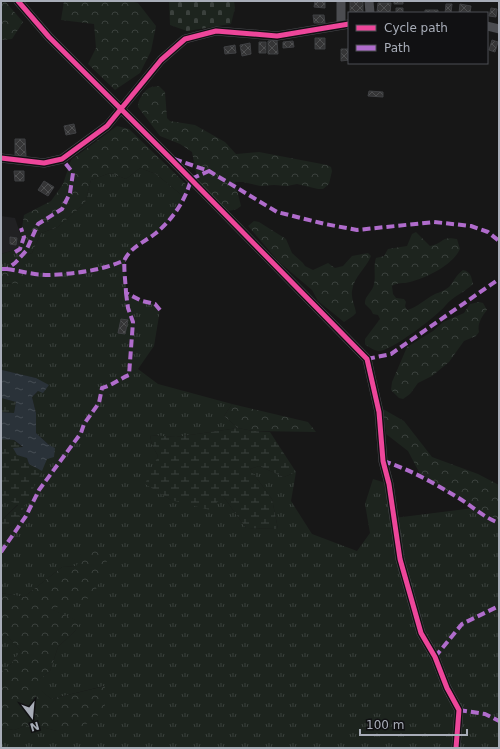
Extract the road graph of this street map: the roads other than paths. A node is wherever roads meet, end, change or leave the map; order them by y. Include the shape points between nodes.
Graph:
1 (18, 1) edge
2 (341, 1) edge
3 (369, 1) edge
4 (370, 12) edge
5 (345, 25) edge
6 (488, 26) edge
7 (499, 29) edge
8 (122, 110) junction
9 (1, 158) edge
10 (456, 748) edge

1 - 8 street via 49,37
2 - 5 street
3 - 4 street
5 - 8 street via 278,36 216,31 185,39 161,60
6 - 7 street
8 - 9 street via 107,126 62,159 44,164
8 - 10 street via 367,359 379,412 383,461 400,559 421,633 459,710

